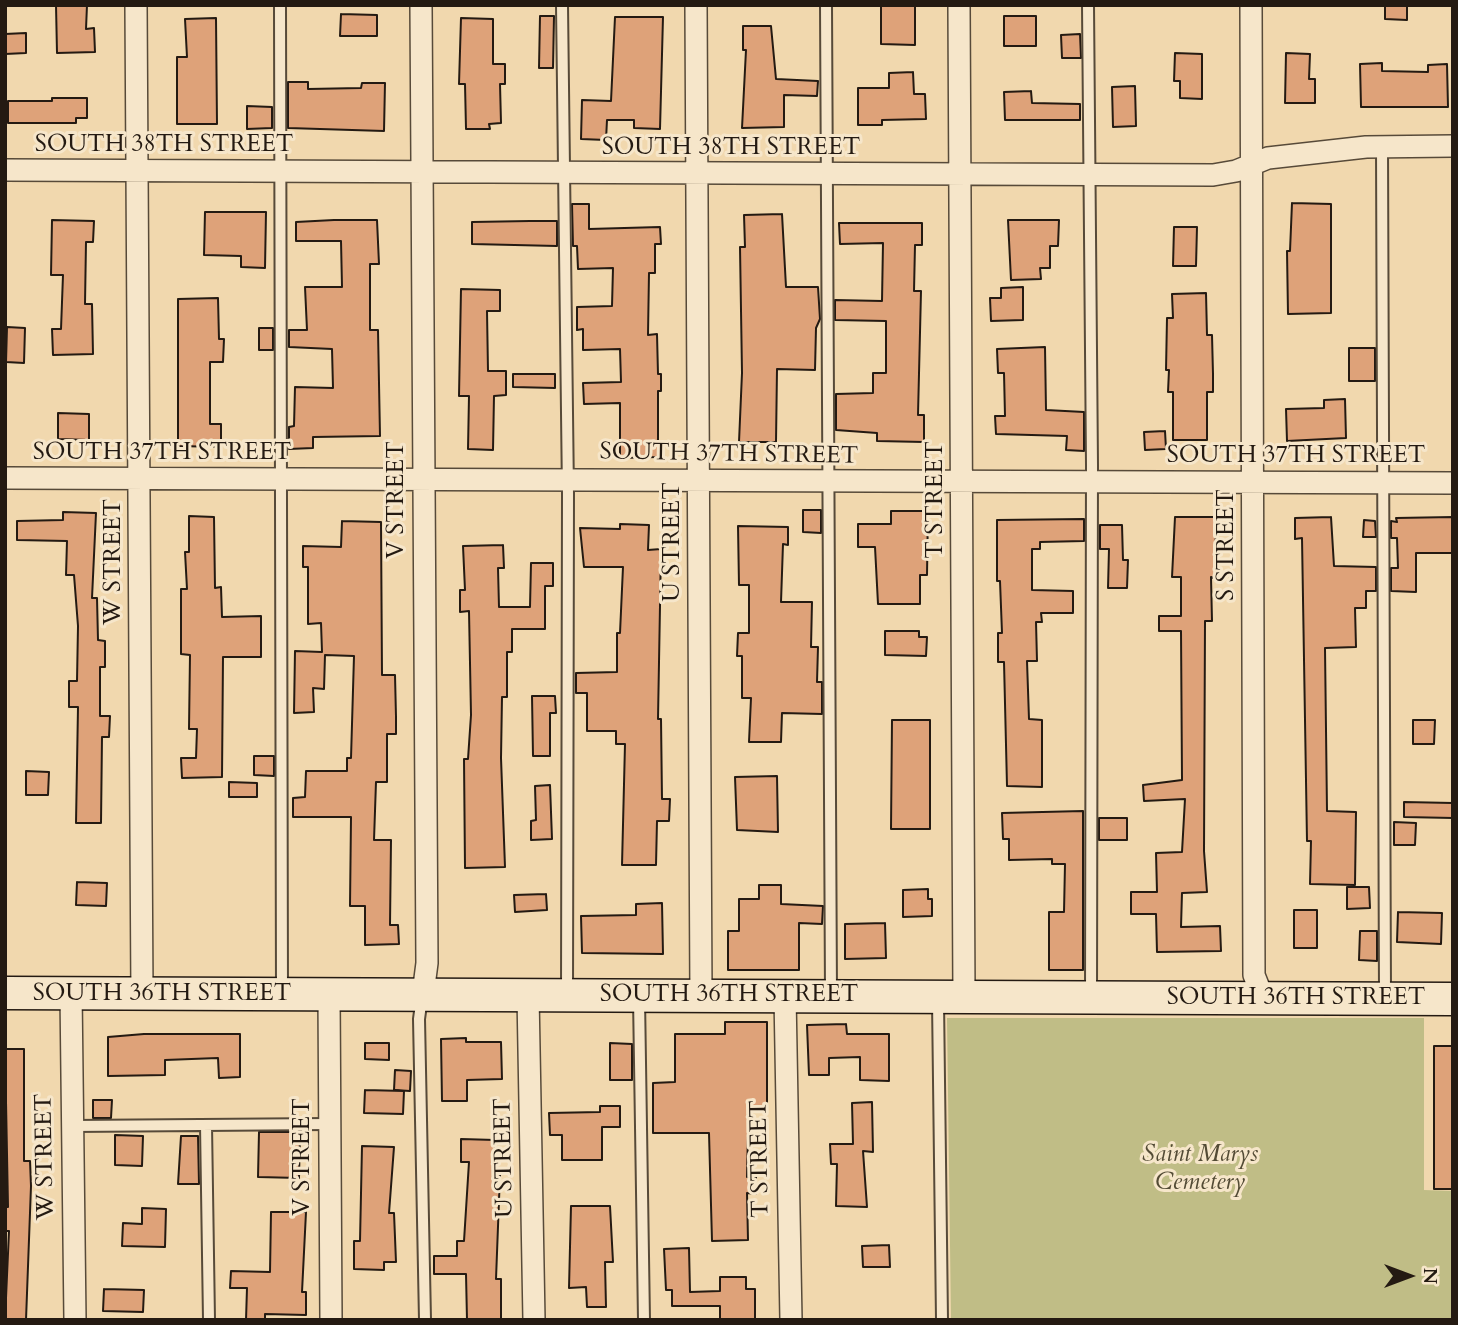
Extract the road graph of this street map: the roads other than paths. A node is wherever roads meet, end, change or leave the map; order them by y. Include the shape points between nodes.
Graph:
1 (136, 5) edge
2 (280, 5) edge
3 (421, 5) edge
4 (562, 5) edge
5 (696, 5) edge
6 (826, 5) edge
7 (959, 5) edge
8 (1088, 5) edge
9 (1251, 5) edge
10 (1381, 146) junction
11 (1453, 146) edge
12 (1251, 165) junction
13 (5, 170) edge
14 (137, 170) junction
15 (281, 172) junction
16 (421, 173) junction
17 (562, 174) junction
18 (697, 174) junction
19 (828, 174) junction
20 (960, 175) junction
21 (1090, 175) junction
22 (5, 478) edge
23 (140, 479) junction
24 (567, 479) junction
25 (282, 480) junction
26 (424, 480) junction
27 (699, 482) junction
28 (829, 482) junction
29 (962, 482) junction
30 (1092, 482) junction
31 (1253, 482) junction
32 (1383, 482) junction
33 (1453, 483) edge
34 (5, 993) edge
35 (71, 993) junction
36 (142, 993) junction
37 (282, 994) junction
38 (423, 994) junction
39 (329, 995) junction
40 (528, 995) junction
41 (568, 995) junction
42 (639, 995) junction
43 (701, 995) junction
44 (951, 995) junction
45 (785, 996) junction
46 (831, 996) junction
47 (1090, 997) junction
48 (1263, 998) junction
49 (1385, 998) junction
50 (1453, 999) edge
51 (329, 1124) junction
52 (206, 1125) junction
53 (72, 1126) junction
54 (75, 1320) edge
55 (209, 1320) edge
56 (331, 1320) edge
57 (425, 1320) edge
58 (534, 1320) edge
59 (644, 1320) edge
60 (791, 1320) edge
61 (942, 1320) edge

1 - 14 street, W STREET
2 - 15 lane
3 - 16 street, V STREET
4 - 17 lane
5 - 18 street, U STREET
6 - 19 lane
7 - 20 street, T STREET
8 - 21 lane
9 - 12 street, S STREET
10 - 11 street, SOUTH 38TH STREET
10 - 12 street, SOUTH 38TH STREET via 1268,158
10 - 32 lane
12 - 21 street, SOUTH 38TH STREET via 1213,175
12 - 31 street, S STREET
13 - 14 street, SOUTH 38TH STREET
14 - 15 street, SOUTH 38TH STREET
14 - 23 street, W STREET
15 - 16 street, SOUTH 38TH STREET
15 - 25 lane
16 - 17 street, SOUTH 38TH STREET
16 - 26 street, V STREET
17 - 18 street, SOUTH 38TH STREET
17 - 24 lane
18 - 19 street, SOUTH 38TH STREET
18 - 27 street, U STREET
19 - 20 street, SOUTH 38TH STREET
19 - 28 lane
20 - 21 street, SOUTH 38TH STREET
20 - 29 street, T STREET
21 - 30 lane
22 - 23 street, SOUTH 37TH STREET
23 - 25 street, SOUTH 37TH STREET
23 - 36 street, W STREET
24 - 26 street, SOUTH 37TH STREET
24 - 27 street, SOUTH 37TH STREET
24 - 41 lane
25 - 26 street, SOUTH 37TH STREET
25 - 37 lane
26 - 38 street, V STREET via 427,963
27 - 28 street, SOUTH 37TH STREET
27 - 43 street, U STREET
28 - 29 street, SOUTH 37TH STREET
28 - 46 lane
29 - 30 street, SOUTH 37TH STREET
29 - 44 street, T STREET
30 - 31 street, SOUTH 37TH STREET
30 - 47 lane
31 - 32 street, SOUTH 37TH STREET
31 - 48 street, S STREET via 1254,975
32 - 33 street, SOUTH 37TH STREET
32 - 49 lane
34 - 35 main road, SOUTH 36TH STREET
35 - 36 main road, SOUTH 36TH STREET
35 - 53 street, W STREET
36 - 37 main road, SOUTH 36TH STREET
37 - 39 main road, SOUTH 36TH STREET
38 - 39 main road, SOUTH 36TH STREET
38 - 40 main road, SOUTH 36TH STREET
38 - 57 lane via 419,1019
39 - 51 street, V STREET
40 - 41 main road, SOUTH 36TH STREET
40 - 58 street, U STREET
41 - 42 main road, SOUTH 36TH STREET
42 - 43 main road, SOUTH 36TH STREET
42 - 59 lane
43 - 45 main road, SOUTH 36TH STREET
44 - 46 main road, SOUTH 36TH STREET
44 - 47 main road, SOUTH 36TH STREET
44 - 61 lane
45 - 46 main road, SOUTH 36TH STREET
45 - 60 street, T STREET
47 - 48 main road, SOUTH 36TH STREET
48 - 49 main road, SOUTH 36TH STREET
49 - 50 main road, SOUTH 36TH STREET
51 - 52 lane
51 - 56 street, V STREET
52 - 53 lane
52 - 55 lane
53 - 54 street, W STREET

